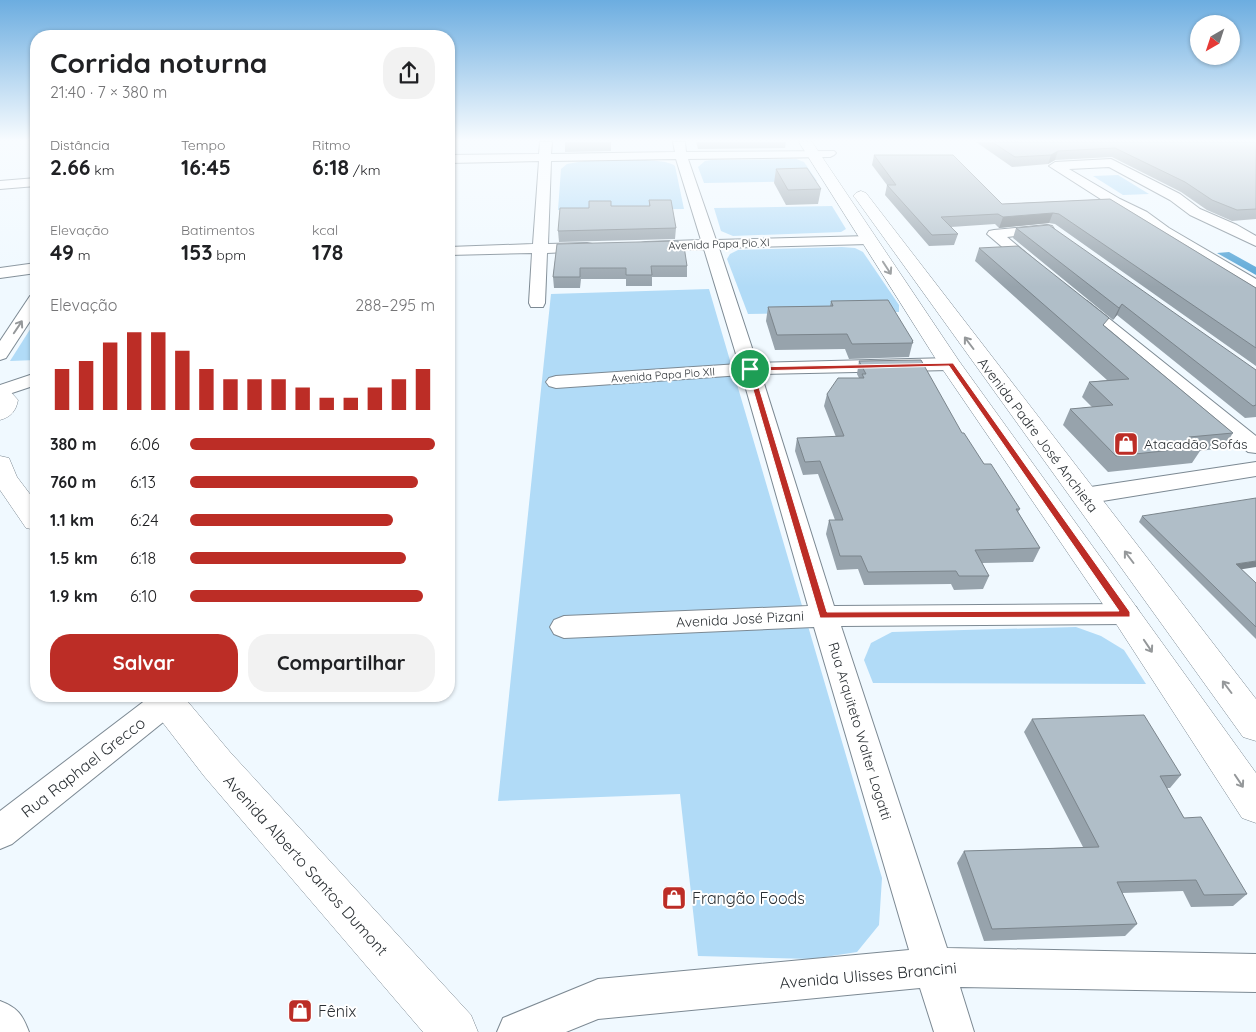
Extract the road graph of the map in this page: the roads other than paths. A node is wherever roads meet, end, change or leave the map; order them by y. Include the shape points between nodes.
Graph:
1 (543, 190) edge
2 (693, 190) edge
3 (844, 190) edge
4 (853, 190) edge
5 (1095, 190) edge
6 (1162, 190) edge
7 (1057, 235) edge
8 (869, 240) junction
9 (1256, 242) edge
10 (710, 244) junction
11 (630, 246) edge
12 (600, 247) edge
13 (540, 249) junction
14 (455, 251) edge
15 (30, 269) edge
16 (0, 272) edge
17 (1048, 278) edge
18 (1256, 286) edge
19 (1071, 297) edge
20 (537, 303) dead end
21 (30, 309) edge
22 (0, 354) edge
23 (950, 364) junction
24 (750, 369) junction
25 (556, 382) dead end
26 (30, 383) edge
27 (30, 397) edge
28 (1, 401) edge
29 (1256, 447) edge
30 (1256, 469) edge
31 (2, 472) edge
32 (1084, 496) junction
33 (30, 512) edge
34 (1126, 614) junction
35 (824, 616) junction
36 (564, 627) dead end
37 (161, 702) edge
38 (169, 702) edge
39 (1256, 726) edge
40 (1256, 805) edge
41 (0, 832) edge
42 (934, 966) junction
43 (1256, 973) edge
44 (0, 1020) edge
45 (9, 1032) edge
46 (454, 1032) edge
47 (517, 1032) edge
48 (954, 1032) edge

1 - 13 street
2 - 10 street, Rua Arquiteto Walter Logatti
3 - 8 main road, Avenida Padre José Anchieta
32 -> 4 main road, Avenida Padre José Anchieta
5 - 18 street via 1142,215
6 - 9 street via 1195,212
7 - 17 street via 1049,229 994,234
8 - 10 street, Avenida Papa Pio XI
8 -> 23 main road, Avenida Padre José Anchieta
10 - 11 street, Avenida Papa Pio XI
10 - 24 street, Rua Arquiteto Walter Logatti
12 - 13 street
13 - 14 street
13 - 20 street
15 - 16 street
19 - 29 street
22 -> 21 street
23 - 24 street, Avenida Papa Pio XII
23 - 34 main road, Avenida Padre José Anchieta
24 - 25 street, Avenida Papa Pio XII
24 - 35 street, Rua Arquiteto Walter Logatti
26 - 28 street
27 - 28 street
30 - 32 street
31 - 33 main road
39 -> 32 main road, Avenida Padre José Anchieta
34 - 35 street, Avenida José Pizani
34 -> 40 main road, Avenida Padre José Anchieta
35 - 36 street, Avenida José Pizani
35 - 42 street, Rua Arquiteto Walter Logatti
37 - 41 street, Rua Raphael Grecco
38 - 46 main road, Avenida Alberto Santos Dumont via 217,764
42 - 43 street, Avenida Ulisses Brancini
42 - 47 street, Avenida Ulisses Brancini via 598,999
42 - 48 street, Rua Arquiteto Walter Logatti
44 - 45 street

